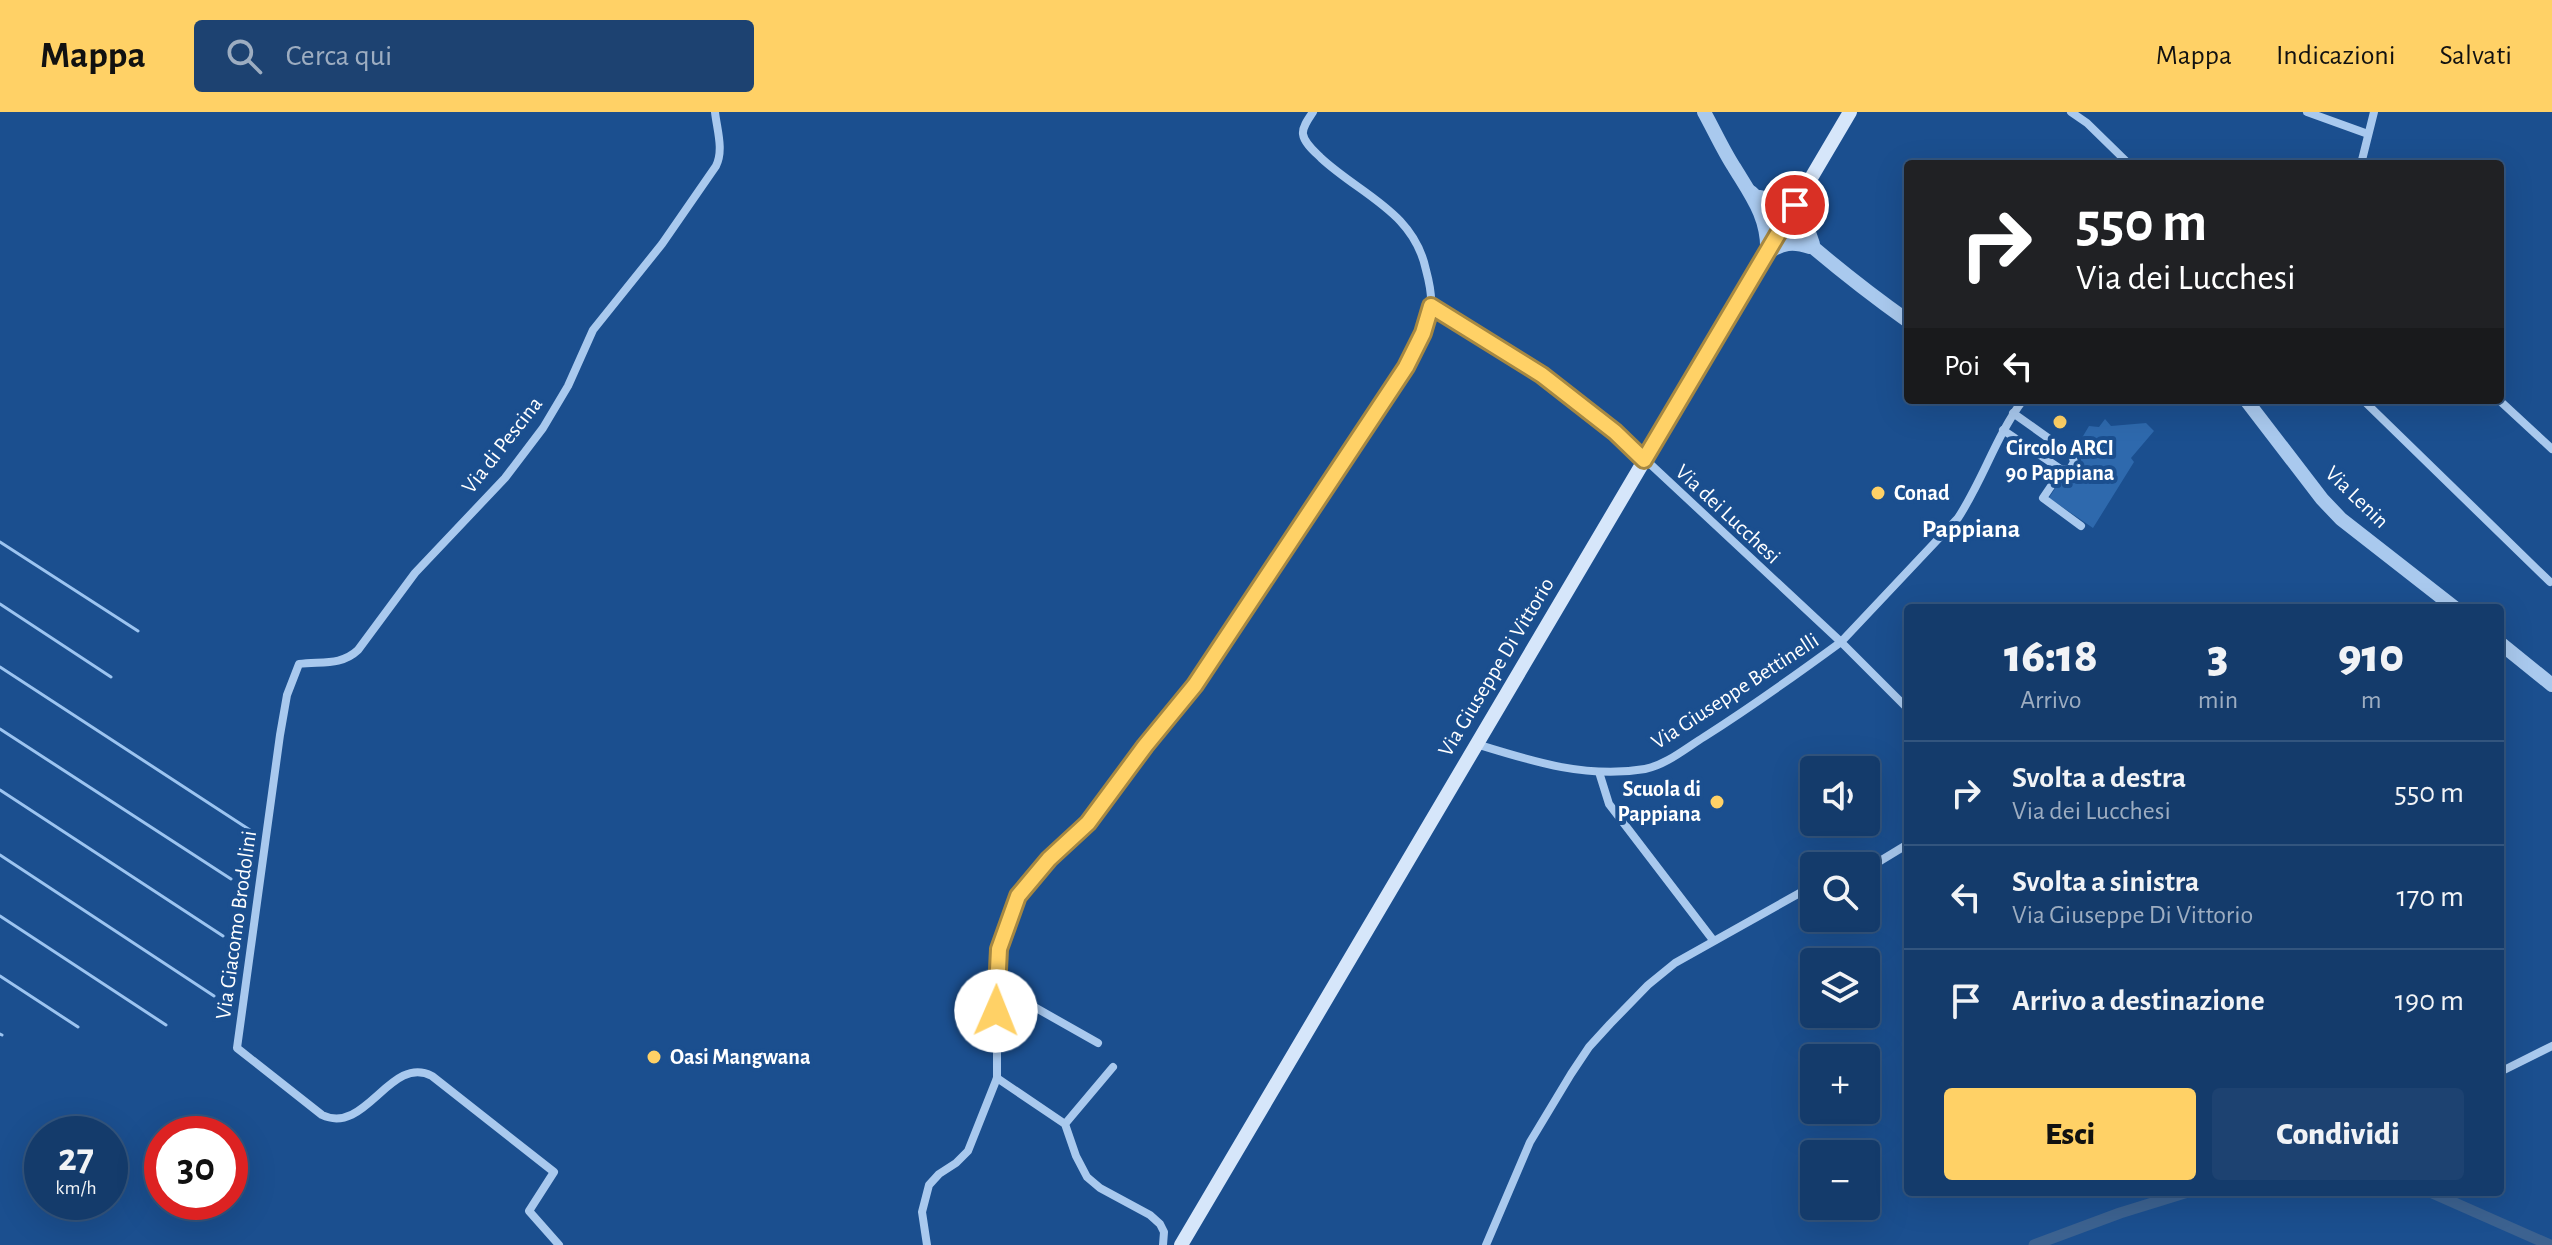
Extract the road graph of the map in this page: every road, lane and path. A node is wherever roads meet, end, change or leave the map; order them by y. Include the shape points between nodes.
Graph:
1 (715, 112) edge
2 (1313, 112) edge
3 (1704, 112) edge
4 (1850, 112) edge
5 (2071, 112) edge
6 (2307, 112) edge
7 (2374, 112) edge
8 (2368, 134) junction
9 (2125, 160) edge
10 (2362, 160) edge
11 (1807, 187) junction
12 (1751, 192) junction
13 (1784, 223) junction
14 (1815, 248) junction
15 (1767, 253) junction
16 (1431, 306) junction
17 (1904, 318) edge
18 (2020, 404) edge
19 (2249, 404) edge
20 (2367, 404) edge
21 (2503, 404) edge
22 (2013, 413) junction
23 (2003, 430) junction
24 (2552, 449) edge
25 (1644, 460) junction
26 (2062, 470) junction
27 (2081, 526) dead end
28 (2550, 582) dead end
29 (2450, 604) edge
30 (1841, 642) junction
31 (2504, 646) edge
32 (299, 664) joint
33 (2552, 685) edge
34 (1904, 705) edge
35 (1476, 744) junction
36 (1599, 772) junction
37 (1904, 846) edge
38 (1880, 861) edge
39 (1800, 893) edge
40 (1713, 940) junction
41 (997, 989) junction
42 (1098, 1043) dead end
43 (2552, 1046) edge
44 (1113, 1067) dead end
45 (2504, 1070) edge
46 (997, 1078) junction
47 (1065, 1124) junction
48 (559, 1245) edge
49 (927, 1245) edge
50 (1163, 1245) edge
51 (1181, 1245) edge
52 (1486, 1245) edge

1 - 32 street, Via di Pescina via 720,149 716,166 593,330 556,407 524,453 415,573 351,657
2 - 16 street via 1303,134 1313,151 1410,230 1425,262
3 - 12 street
4 - 11 main road, Via Giuseppe Di Vittorio
5 - 9 street
6 - 8 street
7 - 8 street
8 - 10 street
11 - 12 street via 1779,201
11 - 13 main road, Via Giuseppe Di Vittorio
11 - 14 street via 1804,218
12 - 13 street
12 - 15 street via 1766,226
13 - 14 street
13 - 15 main road, Via Giuseppe Di Vittorio
14 - 15 street via 1792,242
14 - 17 street
15 - 25 main road, Via Giuseppe Di Vittorio
16 - 25 street, Via dei Lucchesi via 1542,375
16 - 41 street via 1406,367 1195,685 1088,823 1018,896 999,949
18 - 22 street
19 - 29 street, Via Lenin via 2341,519
20 - 28 street
21 - 24 street
22 - 23 street
22 - 26 street via 2072,455 2070,469
23 - 26 street
23 - 30 street via 1958,518
25 - 30 street, Via dei Lucchesi
25 - 35 main road, Via Giuseppe Di Vittorio
26 - 27 street via 2043,498
30 - 34 street
30 - 36 street, Via Giuseppe Bettinelli via 1669,759 1649,768
31 - 33 street
32 - 48 street, Via Giacomo Brodolini via 280,735 237,1048 322,1115 336,1119 372,1101 410,1072 432,1076 554,1172 529,1211
35 - 36 street, Via Giuseppe Bettinelli via 1531,763
35 - 51 main road, Via Giuseppe Di Vittorio
36 - 40 street via 1609,804
37 - 38 street
39 - 40 street
40 - 52 street via 1663,972 1589,1047 1525,1152
41 - 42 street
41 - 46 street
43 - 45 street
44 - 47 street
46 - 47 street
46 - 49 street via 968,1151 929,1185 922,1212
47 - 50 street via 1087,1177 1150,1215 1164,1232

